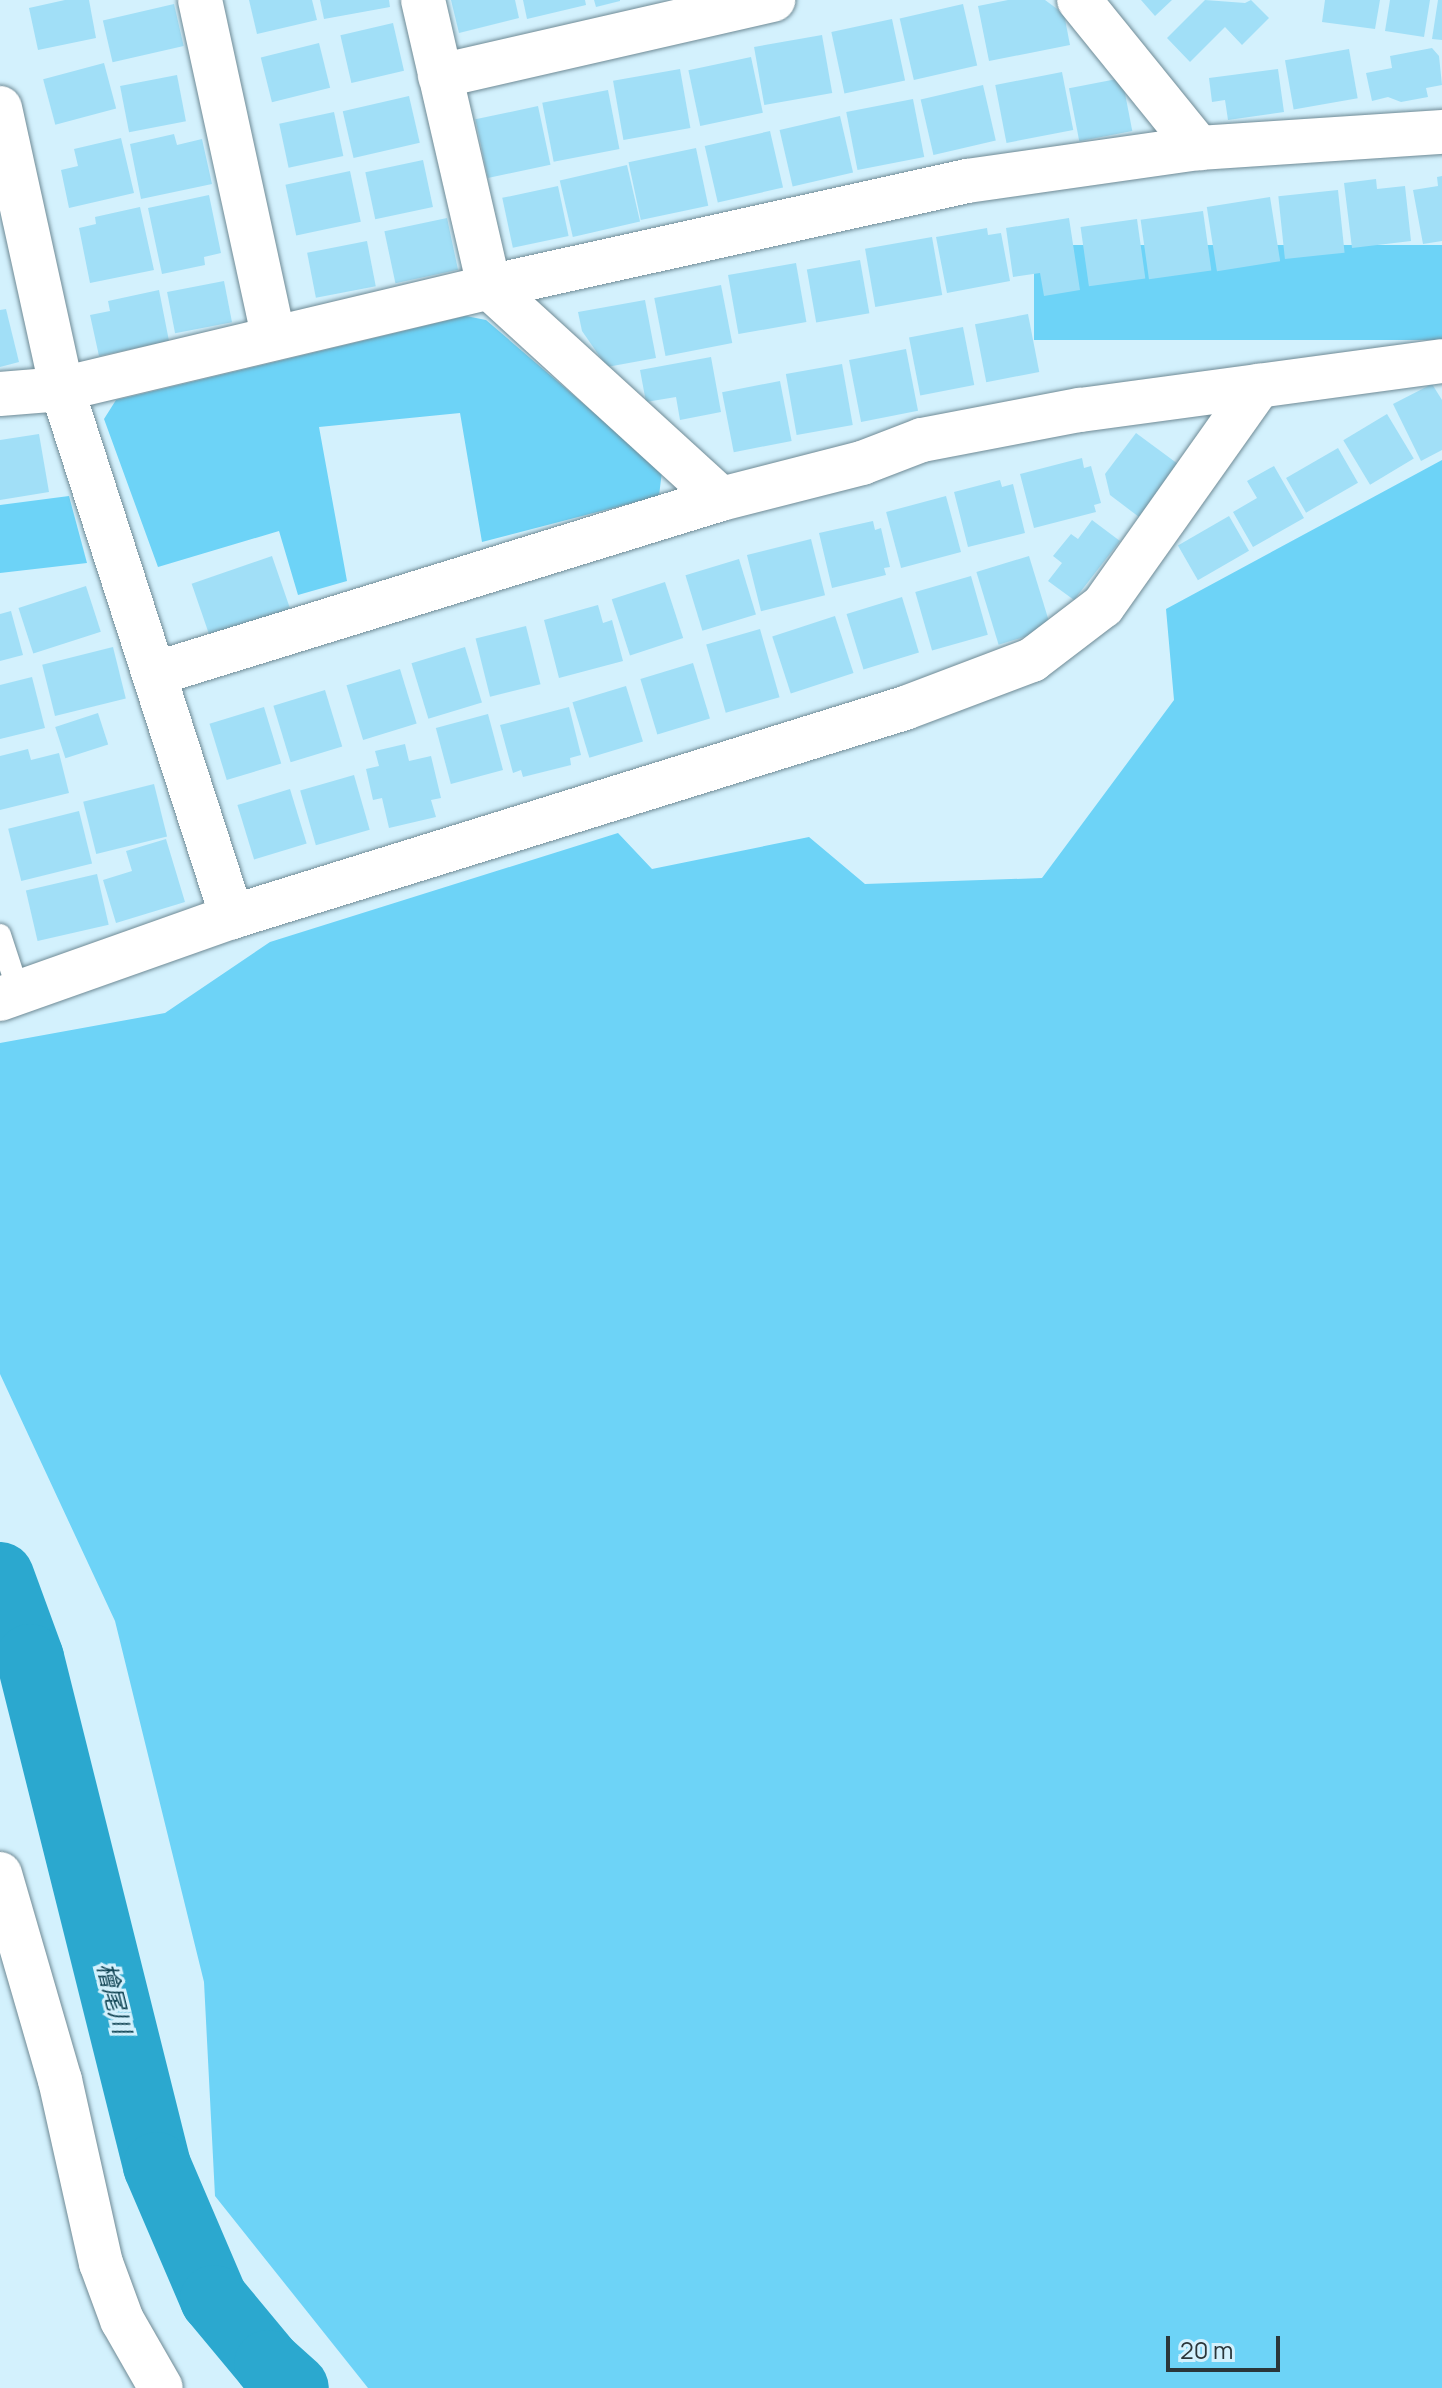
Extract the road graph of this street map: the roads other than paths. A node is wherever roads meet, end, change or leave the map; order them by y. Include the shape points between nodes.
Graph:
1 (200, 0) edge
2 (423, 0) edge
3 (773, 0) edge
4 (1079, 0) edge
5 (440, 76) junction
6 (0, 108) edge
7 (1442, 132) edge
8 (1199, 148) junction
9 (489, 287) junction
10 (274, 338) junction
11 (1442, 361) edge
12 (1259, 386) junction
13 (62, 389) junction
14 (0, 394) edge
15 (721, 499) junction
16 (154, 674) junction
17 (232, 917) junction
18 (0, 935) edge
19 (9, 996) edge
20 (2, 1885) edge
21 (161, 2388) edge

1 - 10 street
2 - 5 street
3 - 5 street
4 - 8 street
5 - 9 street
6 - 13 street
7 - 8 street
8 - 9 street via 967,181
9 - 10 street
9 - 15 street
10 - 13 street
11 - 12 street
12 - 15 street via 1080,410 922,440 862,463
12 - 17 street via 1103,606 1032,660 905,708
13 - 14 street
13 - 16 street
15 - 16 street
16 - 17 street
17 - 19 street
18 - 19 lane
20 - 21 street via 60,2080 101,2263 122,2320

